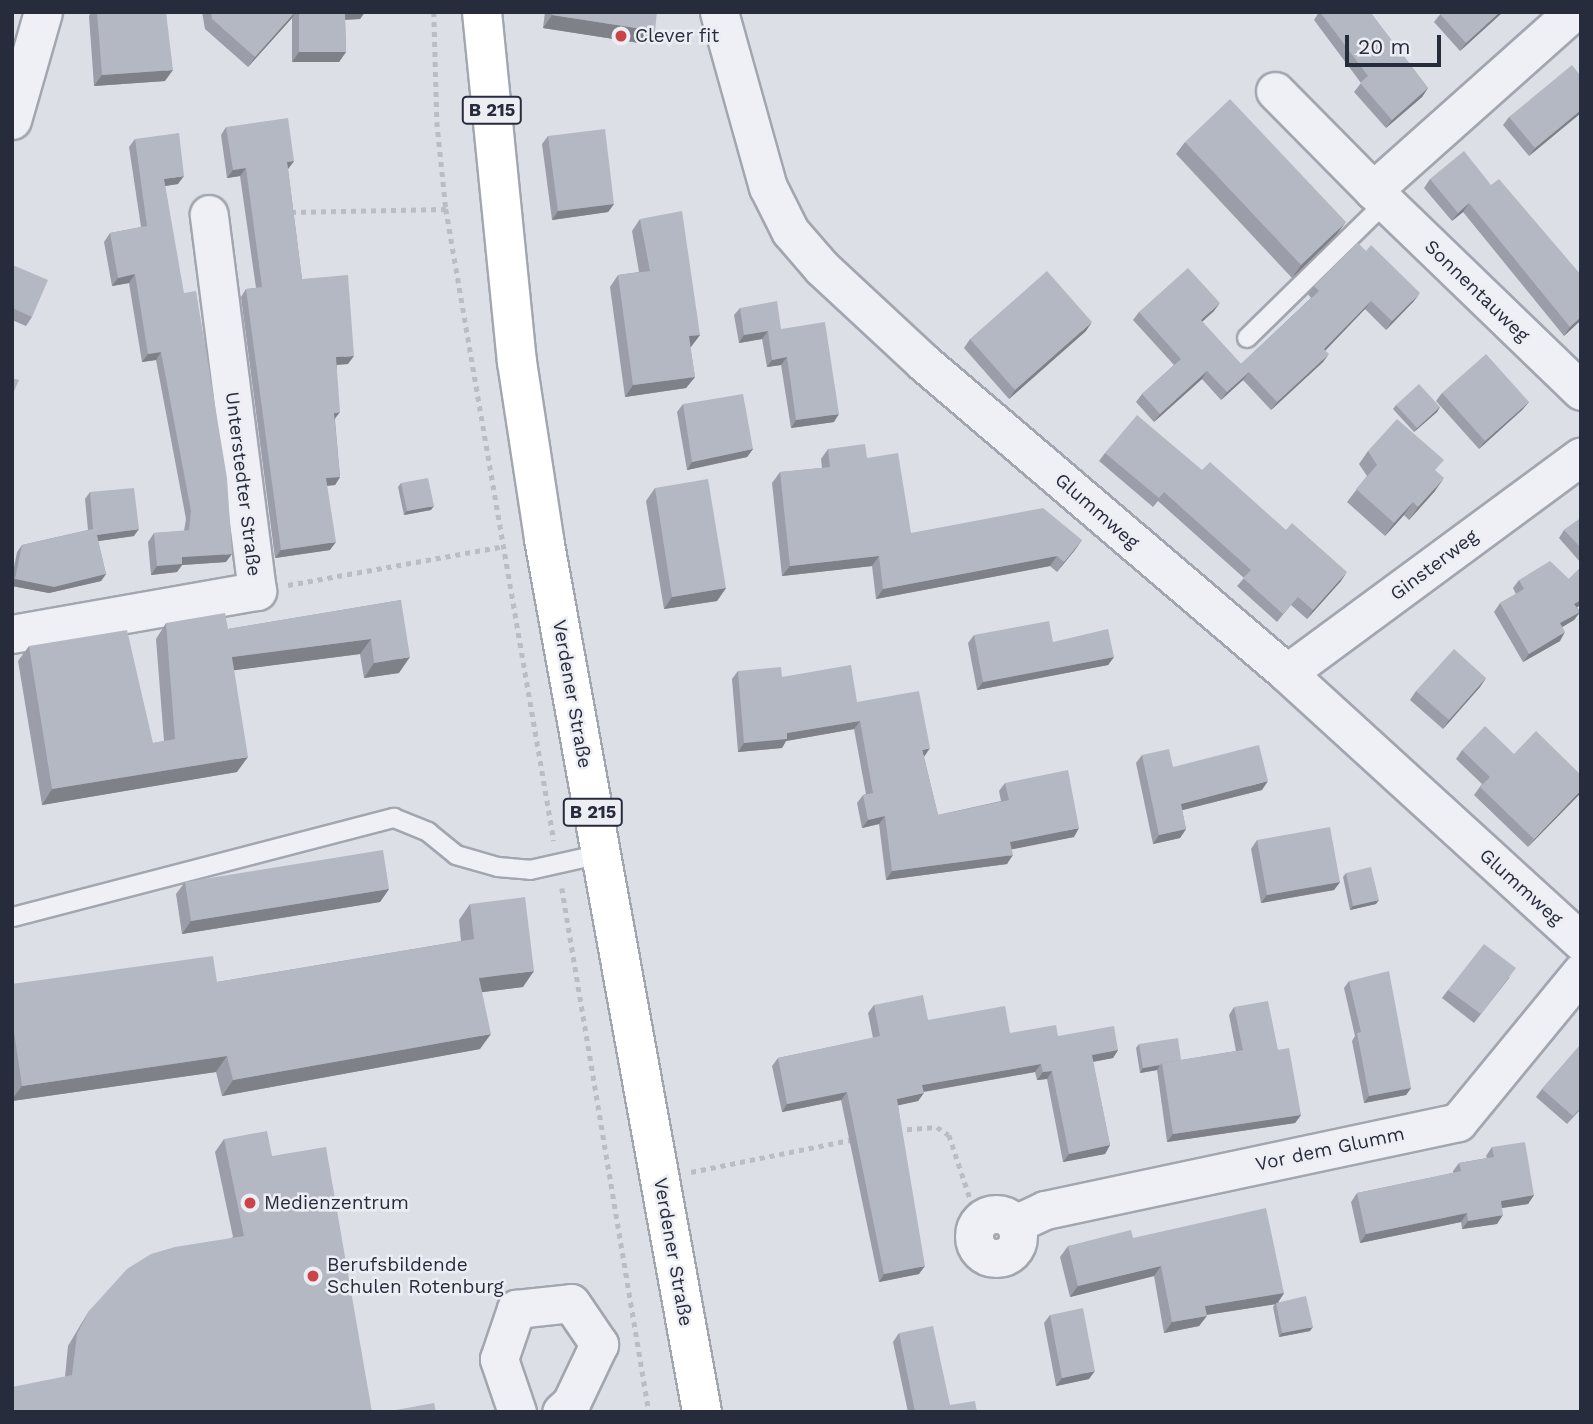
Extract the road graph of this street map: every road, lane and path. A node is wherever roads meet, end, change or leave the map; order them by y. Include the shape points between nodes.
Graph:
1 (43, 12) edge
2 (434, 12) edge
3 (482, 12) edge
4 (719, 12) edge
5 (1573, 12) edge
6 (1275, 92) dead end
7 (12, 120) edge
8 (1379, 197) junction
9 (446, 209) junction
10 (279, 213) edge
11 (209, 214) dead end
12 (1247, 338) dead end
13 (1581, 391) edge
14 (1581, 456) edge
15 (504, 547) junction
16 (257, 591) junction
17 (12, 634) edge
18 (1287, 673) junction
19 (601, 854) junction
20 (558, 865) junction
21 (13, 917) edge
22 (1581, 941) edge
23 (1581, 972) edge
24 (893, 1131) edge
25 (867, 1136) edge
26 (660, 1178) junction
27 (978, 1222) joint
28 (517, 1412) edge
29 (561, 1412) edge
30 (649, 1412) edge
31 (702, 1412) edge

1 - 7 street
2 - 9 path via 437,122
3 - 19 main road, Verdener Straße / B 215 via 517,362
4 - 18 street, Glummweg via 749,134 790,231 822,268 923,362
5 - 8 street
6 - 8 street, Sonnentauweg
8 - 12 lane
8 - 13 street, Sonnentauweg
9 - 10 path
9 - 15 path
11 - 16 street, Unterstedter Straße
14 - 18 street, Ginsterweg
15 - 16 path
15 - 20 path
16 - 17 street, Unterstedter Straße
18 - 22 street, Glummweg
19 - 20 lane
19 - 26 main road, Verdener Straße / B 215
20 - 21 lane via 530,870 467,858 428,832 394,818
20 - 30 path
23 - 27 street, Vor dem Glumm via 1458,1122 1045,1210 1016,1224 1015,1247 997,1258 977,1248 973,1235
24 - 27 path via 937,1127 949,1135
25 - 26 path
26 - 31 main road, Verdener Straße / B 215
28 - 29 street via 499,1359 516,1309 570,1303 599,1344 571,1403

